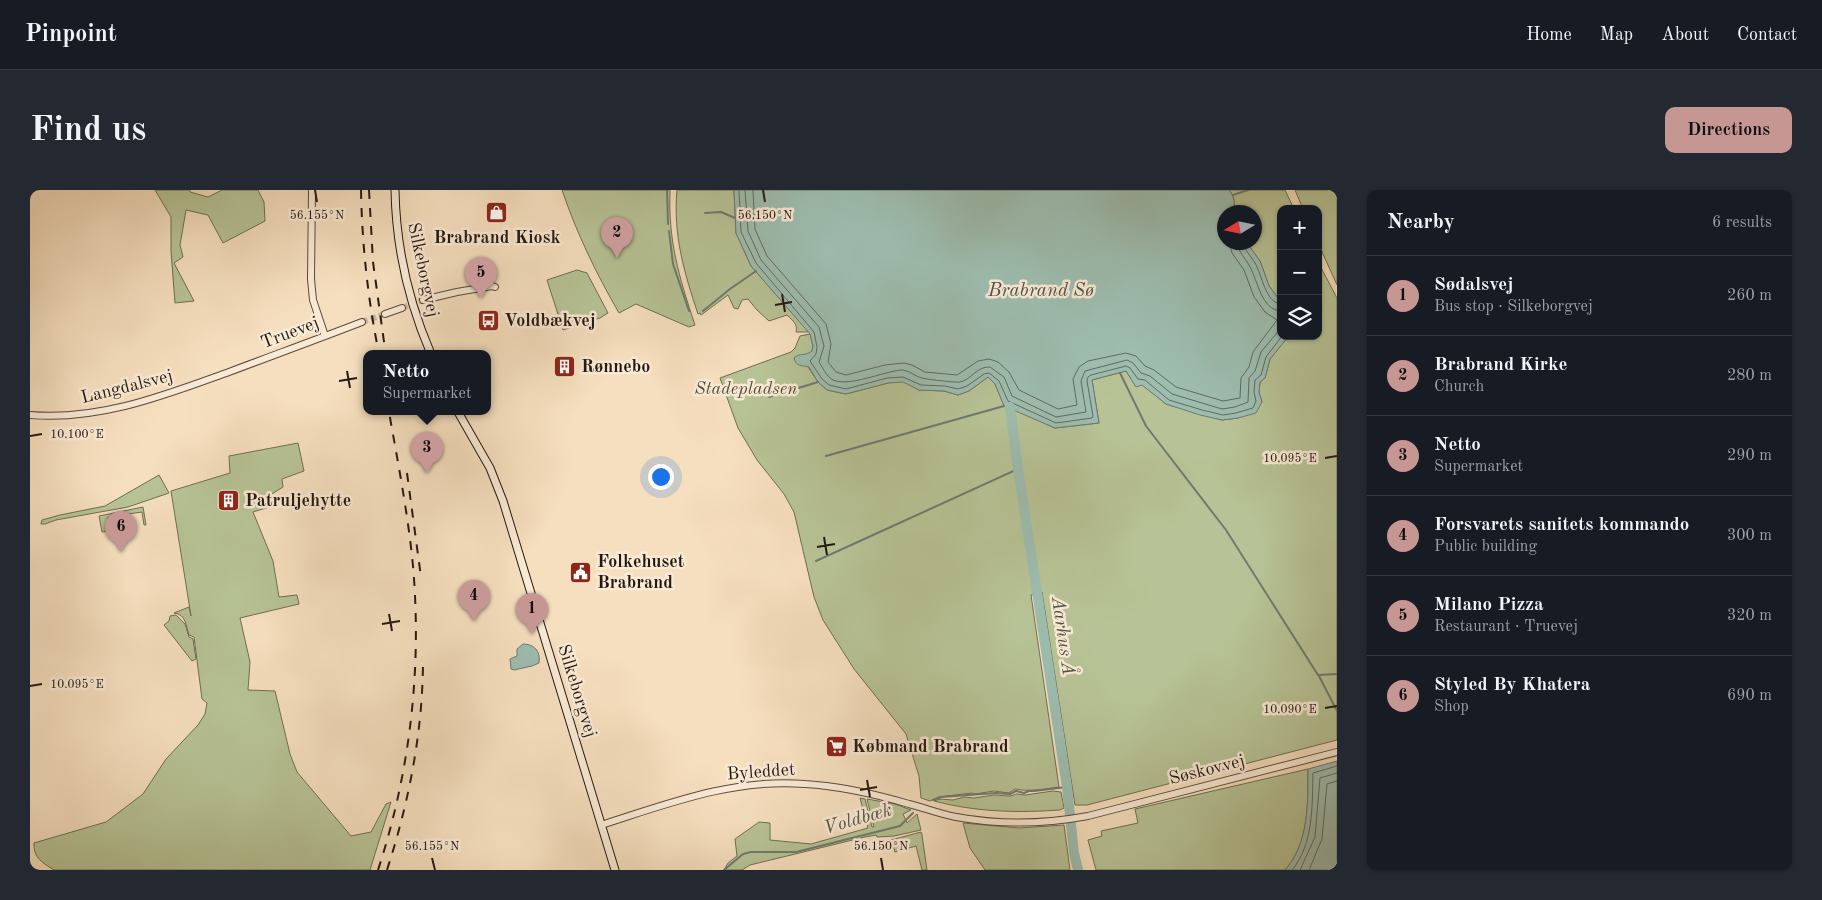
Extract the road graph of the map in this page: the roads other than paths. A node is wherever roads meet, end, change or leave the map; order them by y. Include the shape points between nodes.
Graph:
1 (312, 190) edge
2 (395, 190) edge
3 (495, 287) dead end
4 (423, 300) tunnel mouth
5 (402, 308) tunnel mouth
6 (385, 314) tunnel mouth
7 (362, 322) tunnel mouth
8 (325, 336) junction
9 (429, 350) edge
10 (228, 372) joint
11 (30, 415) edge
12 (460, 415) edge
13 (1337, 752) edge
14 (925, 809) joint
15 (601, 825) junction
16 (615, 870) edge

1 - 8 street via 311,279 313,300
2 - 9 main road, Silkeborgvej via 406,276
3 - 4 street
5 - 6 street
7 - 8 street, Truevej
8 - 10 street, Truevej
10 - 11 street, Langdalsvej via 162,396 92,414
12 - 15 main road, Silkeborgvej via 490,468 503,500
13 - 14 street, Søskovvej via 1082,817 1023,823 987,822
14 - 15 street, Byleddet via 836,787 766,784 701,794
15 - 16 main road, Silkeborgvej

